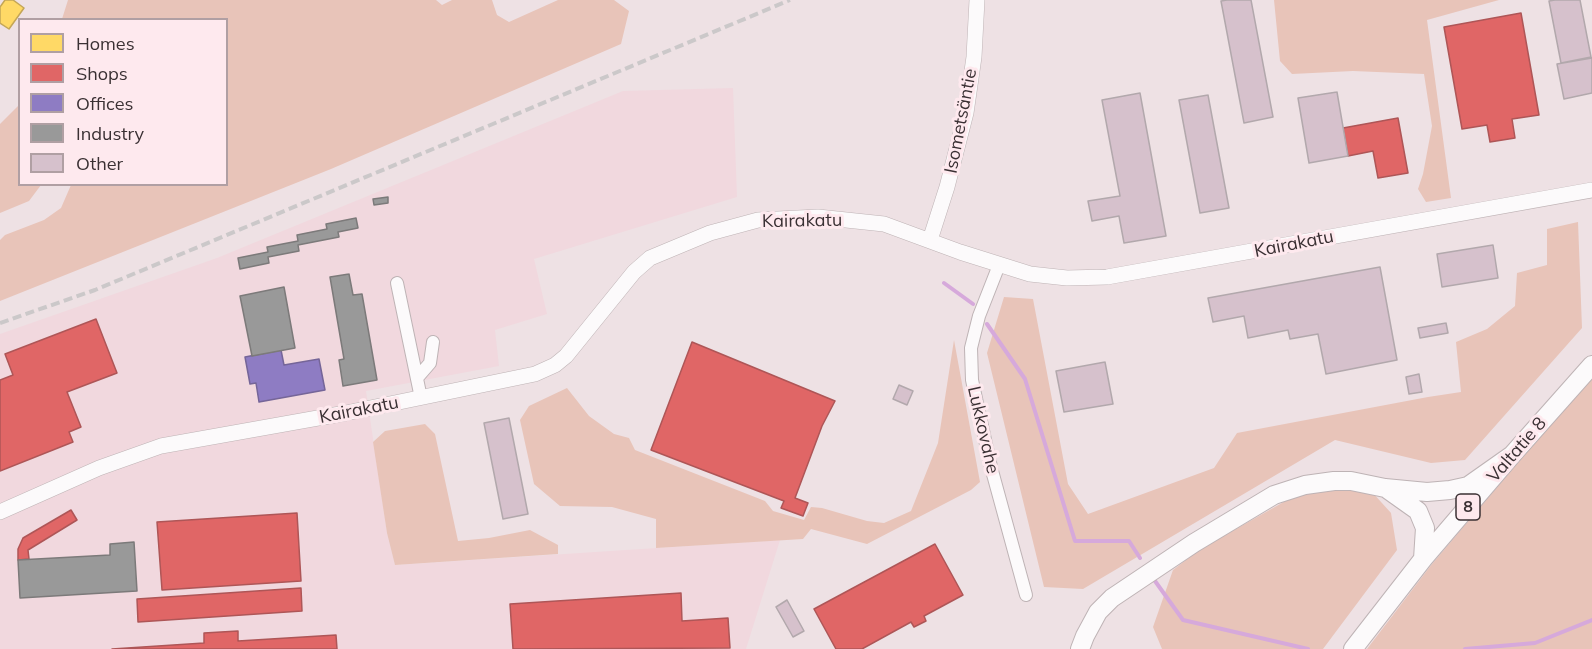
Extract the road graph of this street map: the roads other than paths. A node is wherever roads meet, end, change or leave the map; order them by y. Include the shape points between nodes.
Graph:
1 (976, 0) edge
2 (1592, 190) edge
3 (930, 240) junction
4 (999, 265) junction
5 (397, 284) dead end
6 (433, 342) dead end
7 (1592, 365) edge
8 (417, 378) junction
9 (421, 398) junction
10 (1512, 455) junction
11 (1385, 488) junction
12 (0, 512) edge
13 (1424, 560) junction
14 (1136, 583) junction
15 (1026, 595) dead end
16 (1080, 649) edge
17 (1093, 649) edge
18 (1353, 649) edge

1 - 3 main road, Isometsäntie via 974,57 966,112
2 - 4 main road, Kairakatu via 1107,277 1030,274
3 - 4 main road, Kairakatu
3 - 9 main road, Kairakatu via 884,224 818,217 758,220 710,233 650,258 555,365 535,374
4 - 15 street, Lukkovahe via 971,348 972,380 991,468
5 - 8 street
6 - 8 street via 429,363
7 - 10 highway, Valtatie 8 / 8
8 - 9 street
9 - 12 main road, Kairakatu via 161,446 99,468
10 - 11 highway via 1467,486 1427,492
10 - 13 highway, Valtatie 8 / 8
11 - 13 highway via 1418,511 1425,528
11 - 14 highway via 1334,480 1274,495
13 - 18 highway, Valtatie 8 / 8
14 - 16 highway via 1112,597 1098,612
14 - 17 highway via 1107,618

